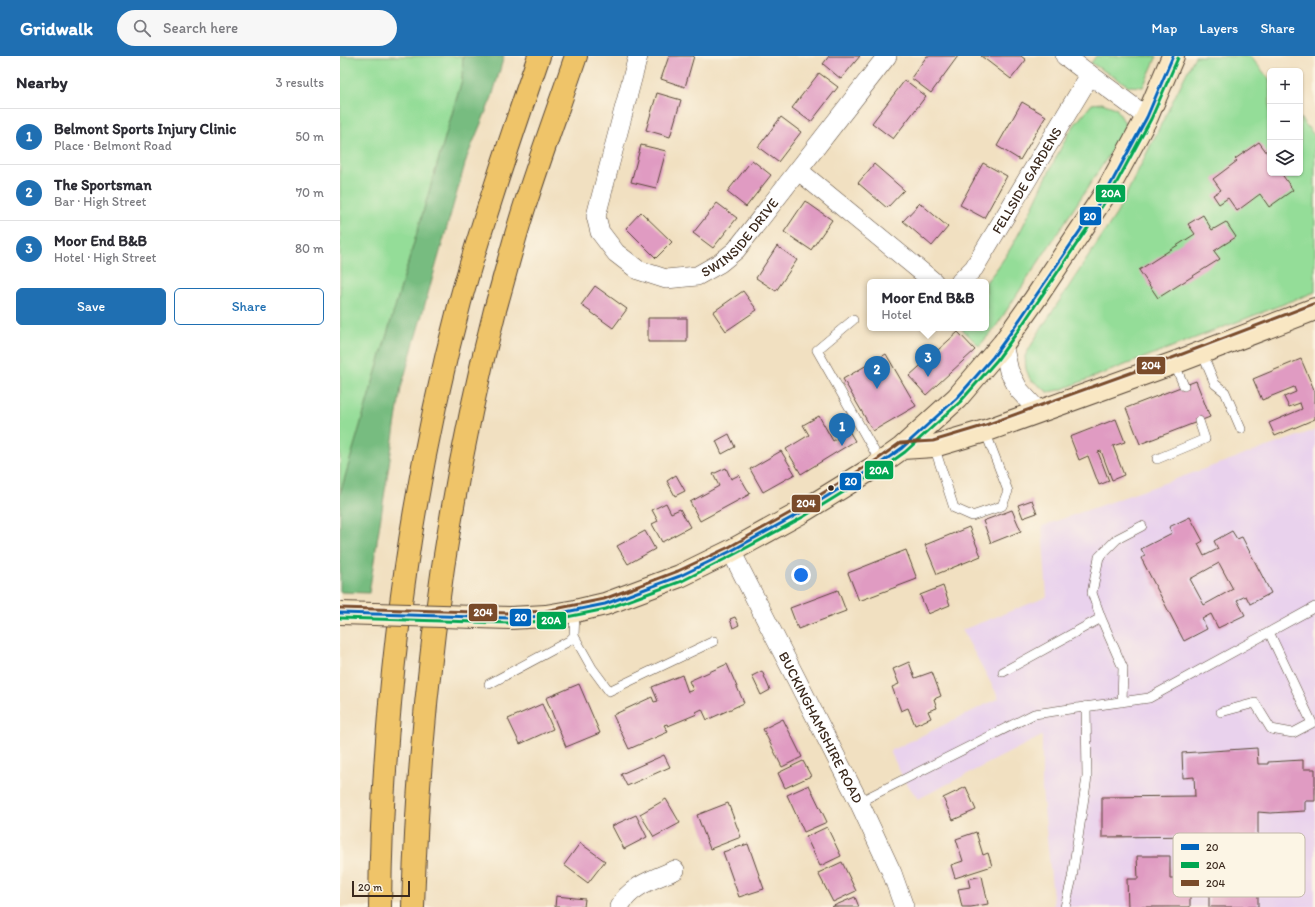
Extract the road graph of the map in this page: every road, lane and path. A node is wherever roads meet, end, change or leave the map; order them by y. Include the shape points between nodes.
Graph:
1 (539, 56) edge
2 (576, 56) edge
3 (638, 56) edge
4 (888, 56) edge
5 (1065, 56) edge
6 (1173, 56) edge
7 (1090, 75) junction
8 (1147, 116) junction
9 (799, 171) junction
10 (930, 279) edge
11 (963, 279) edge
12 (1315, 309) edge
13 (853, 320) dead end
14 (1003, 344) junction
15 (1202, 353) junction
16 (1174, 364) junction
17 (1184, 386) dead end
18 (1039, 412) junction
19 (1199, 421) dead end
20 (1241, 429) dead end
21 (985, 431) junction
22 (934, 446) junction
23 (902, 448) junction
24 (1157, 459) dead end
25 (881, 463) junction
26 (1142, 526) dead end
27 (731, 551) junction
28 (1315, 607) edge
29 (575, 611) junction
30 (340, 613) edge
31 (1101, 618) junction
32 (1268, 632) junction
33 (574, 636) junction
34 (714, 641) dead end
35 (1003, 672) dead end
36 (489, 684) dead end
37 (1122, 702) junction
38 (1086, 706) junction
39 (1221, 712) dead end
40 (859, 802) junction
41 (675, 870) dead end
42 (380, 907) edge
43 (413, 907) edge
44 (619, 907) edge
45 (904, 907) edge
46 (1065, 907) edge

1 - 42 highway via 490,197 460,302 435,408 414,515 398,623 387,732
2 - 43 highway via 524,207 495,311 470,416 434,628 422,736
3 - 9 street, SWINSIDE DRIVE via 596,216 600,232 616,253 638,270 666,279 697,276 720,263 736,250
4 - 9 street, SWINSIDE DRIVE
5 - 7 street
6 - 8 street
7 - 8 street
7 - 11 street, FELLSIDE GARDENS via 974,268
8 - 14 street via 1107,191
9 - 10 street
12 - 15 street
13 - 25 lane via 817,350
14 - 18 street via 1009,371 1019,390
14 - 23 street via 957,398
15 - 16 street
15 - 20 lane via 1215,384 1224,392
16 - 17 lane
16 - 18 street
18 - 21 street
19 - 24 lane via 1205,439
21 - 22 street
21 - 22 lane via 1008,491 1002,506 972,516 954,508
22 - 23 street
23 - 25 street
25 - 27 street via 800,513
26 - 31 lane via 1117,539 1099,557 1092,593
27 - 29 street via 680,576 629,596
27 - 40 street, BUCKINGHAMSHIRE ROAD
28 - 32 lane
29 - 30 street, bridge via 510,618
29 - 33 lane
31 - 35 lane
31 - 37 lane via 1123,668
32 - 37 lane via 1149,698
32 - 39 lane via 1312,723 1293,733 1271,729 1256,703
33 - 34 lane via 609,691
33 - 36 lane
37 - 38 lane
38 - 40 lane via 1034,714
38 - 46 lane via 1087,777 1072,878
40 - 45 street, BUCKINGHAMSHIRE ROAD via 892,873
41 - 44 street via 636,888

